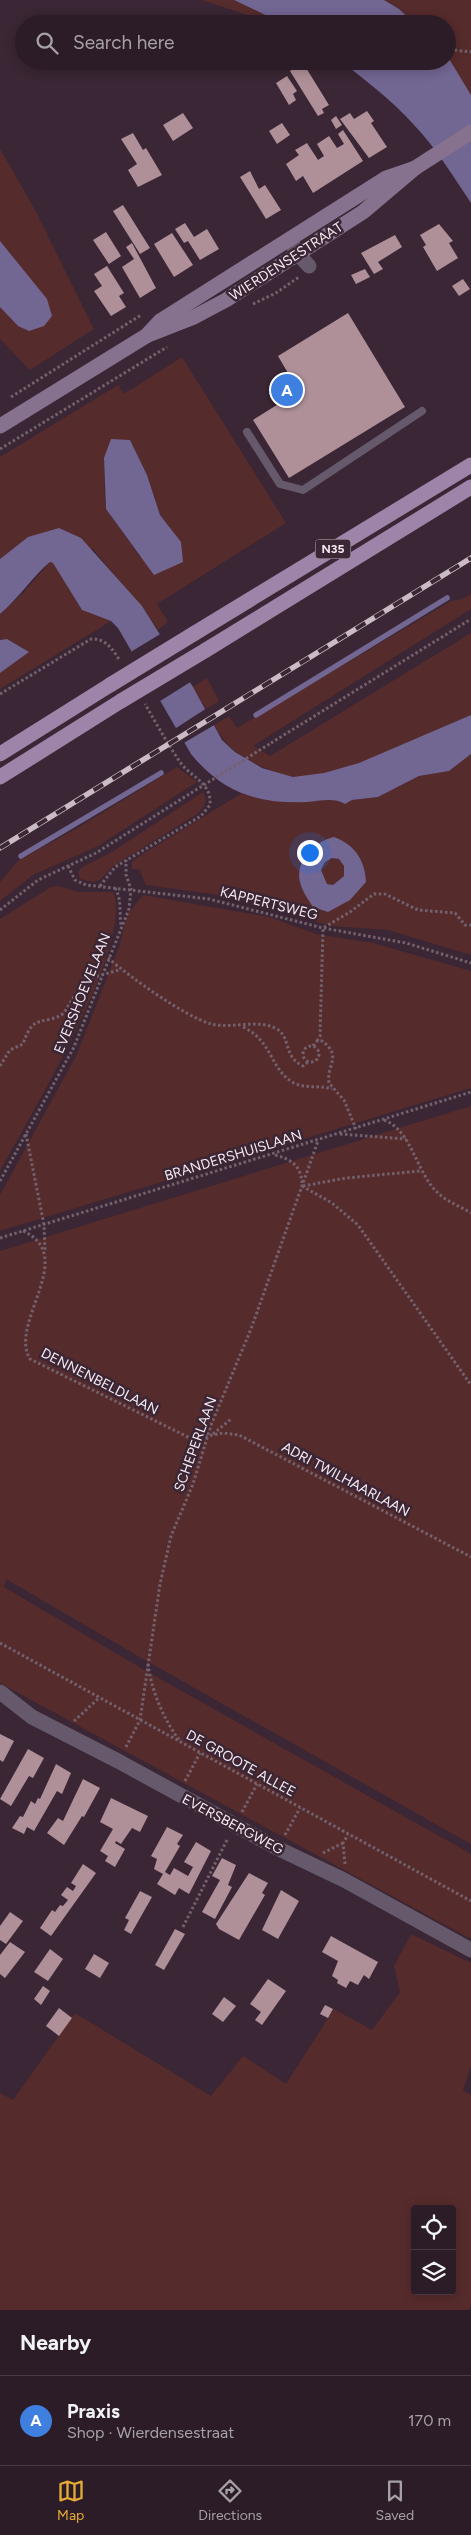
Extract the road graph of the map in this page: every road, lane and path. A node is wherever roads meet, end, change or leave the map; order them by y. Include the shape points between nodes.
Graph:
1 (456, 50) edge
2 (471, 52) edge
3 (471, 132) edge
4 (415, 168) junction
5 (290, 240) junction
6 (298, 254) junction
7 (309, 266) dead end
8 (146, 336) junction
9 (422, 411) dead end
10 (0, 426) edge
11 (247, 432) dead end
12 (471, 465) edge
13 (471, 487) edge
14 (471, 619) edge
15 (119, 659) dead end
16 (0, 694) edge
17 (149, 712) dead end
18 (0, 754) edge
19 (0, 777) edge
20 (126, 860) junction
21 (68, 866) junction
22 (100, 886) junction
23 (115, 888) junction
24 (131, 889) junction
25 (0, 910) edge
26 (471, 925) edge
27 (121, 927) junction
28 (323, 928) junction
29 (108, 958) junction
30 (471, 963) edge
31 (120, 970) junction
32 (103, 974) junction
33 (242, 1026) junction
34 (317, 1042) junction
35 (313, 1046) junction
36 (308, 1062) junction
37 (0, 1066) edge
38 (332, 1089) junction
39 (471, 1092) edge
40 (384, 1120) junction
41 (356, 1129) junction
42 (26, 1133) junction
43 (338, 1134) junction
44 (406, 1139) junction
45 (318, 1141) junction
46 (273, 1154) junction
47 (420, 1171) junction
48 (0, 1181) edge
49 (302, 1186) junction
50 (471, 1213) edge
51 (44, 1225) junction
52 (23, 1231) junction
53 (0, 1238) edge
54 (45, 1254) junction
55 (471, 1386) edge
56 (231, 1419) dead end
57 (208, 1436) junction
58 (471, 1557) edge
59 (0, 1643) edge
60 (148, 1658) junction
61 (0, 1692) edge
62 (99, 1698) junction
63 (140, 1720) junction
64 (62, 1732) junction
65 (182, 1743) junction
66 (200, 1753) junction
67 (118, 1761) junction
68 (257, 1784) junction
69 (178, 1795) junction
70 (300, 1808) junction
71 (235, 1825) junction
72 (348, 1835) junction
73 (277, 1848) junction
74 (344, 1880) junction
75 (471, 1901) edge
76 (183, 1927) dead end
77 (471, 1950) edge

1 - 2 path
3 - 4 street, WIERDENSESTRAAT
4 - 5 street, WIERDENSESTRAAT via 386,178
4 - 6 street, WIERDENSESTRAAT via 363,212
5 - 6 street
5 - 8 street, WIERDENSESTRAAT via 160,321
6 - 7 street
6 - 8 street, WIERDENSESTRAAT via 218,304
8 - 10 street, WIERDENSESTRAAT
9 - 11 lane via 303,490 280,484
12 - 18 main road, N35, bridge
13 - 19 main road, N35, bridge
14 - 21 path, bridge via 114,842
15 - 16 path via 102,640 91,639
17 - 20 path via 181,764 199,779 209,795 210,805 201,816
20 - 22 path via 110,872
20 - 24 path via 126,875
21 - 22 path, KAPPERTSWEG via 79,883
21 - 25 path via 38,880
22 - 23 path, KAPPERTSWEG
23 - 24 path, KAPPERTSWEG
23 - 27 path via 120,896
24 - 27 path, EVERSHOEVELAAN via 129,909
24 - 28 path, KAPPERTSWEG via 209,899
26 - 28 path via 465,925 454,913 418,910 385,894 374,894
27 - 29 path, EVERSHOEVELAAN
28 - 30 path, KAPPERTSWEG via 390,939
28 - 34 path via 320,1036
29 - 31 path
29 - 32 path, EVERSHOEVELAAN
31 - 32 path
31 - 33 path via 192,1016 211,1024
32 - 37 path via 80,984 64,1013 36,1022 27,1032 23,1044 10,1050
32 - 42 path, EVERSHOEVELAAN via 74,1047
33 - 36 path via 269,1025 278,1029 285,1036 292,1058 303,1066
33 - 38 path via 262,1039 278,1067 293,1082 301,1086 319,1085
34 - 35 path
34 - 38 path via 325,1042 333,1053 328,1079
35 - 36 path via 303,1052 304,1060
35 - 36 path via 319,1056
38 - 41 path via 344,1100
39 - 40 path, BRANDERSHUISLAAN
40 - 41 path, BRANDERSHUISLAAN
40 - 44 path via 395,1125
41 - 43 path, BRANDERSHUISLAAN
42 - 48 path, EVERSHOEVELAAN
42 - 51 path, DENNENBELDLAAN
43 - 44 path
43 - 45 path, BRANDERSHUISLAAN
44 - 47 path
45 - 46 path, BRANDERSHUISLAAN
45 - 49 path, SCHEPERLAAN
46 - 49 path via 290,1159 296,1165
46 - 51 path, BRANDERSHUISLAAN
47 - 49 path
47 - 50 path via 437,1193
49 - 55 path via 332,1203 358,1225
49 - 57 path, SCHEPERLAAN via 251,1329
51 - 52 path, BRANDERSHUISLAAN
51 - 54 path, DENNENBELDLAAN
52 - 53 path, BRANDERSHUISLAAN
52 - 54 path via 36,1239
54 - 57 path, DENNENBELDLAAN via 38,1298 25,1339 30,1359 192,1438
56 - 57 path
57 - 58 path, ADRI TWILHAARLAAN via 223,1433 239,1435
57 - 60 path, SCHEPERLAAN via 194,1484 171,1536
59 - 62 path, DE GROOTE ALLEE
60 - 63 path, SCHEPERLAAN
60 - 65 path via 151,1682 170,1726
61 - 64 street, EVERSBERGWEG via 32,1717
62 - 63 path, DE GROOTE ALLEE
62 - 64 path
63 - 65 path, DE GROOTE ALLEE
63 - 67 path, SCHEPERLAAN
64 - 67 street, EVERSBERGWEG
65 - 66 path, DE GROOTE ALLEE
66 - 68 path, DE GROOTE ALLEE
66 - 69 path
67 - 69 street, EVERSBERGWEG
68 - 70 path, DE GROOTE ALLEE
68 - 71 path
69 - 71 street, EVERSBERGWEG
70 - 72 path, DE GROOTE ALLEE
70 - 73 path
71 - 73 street, EVERSBERGWEG
71 - 76 path
72 - 74 path via 343,1843
72 - 75 path, DE GROOTE ALLEE
73 - 74 street, EVERSBERGWEG
74 - 77 street, EVERSBERGWEG

